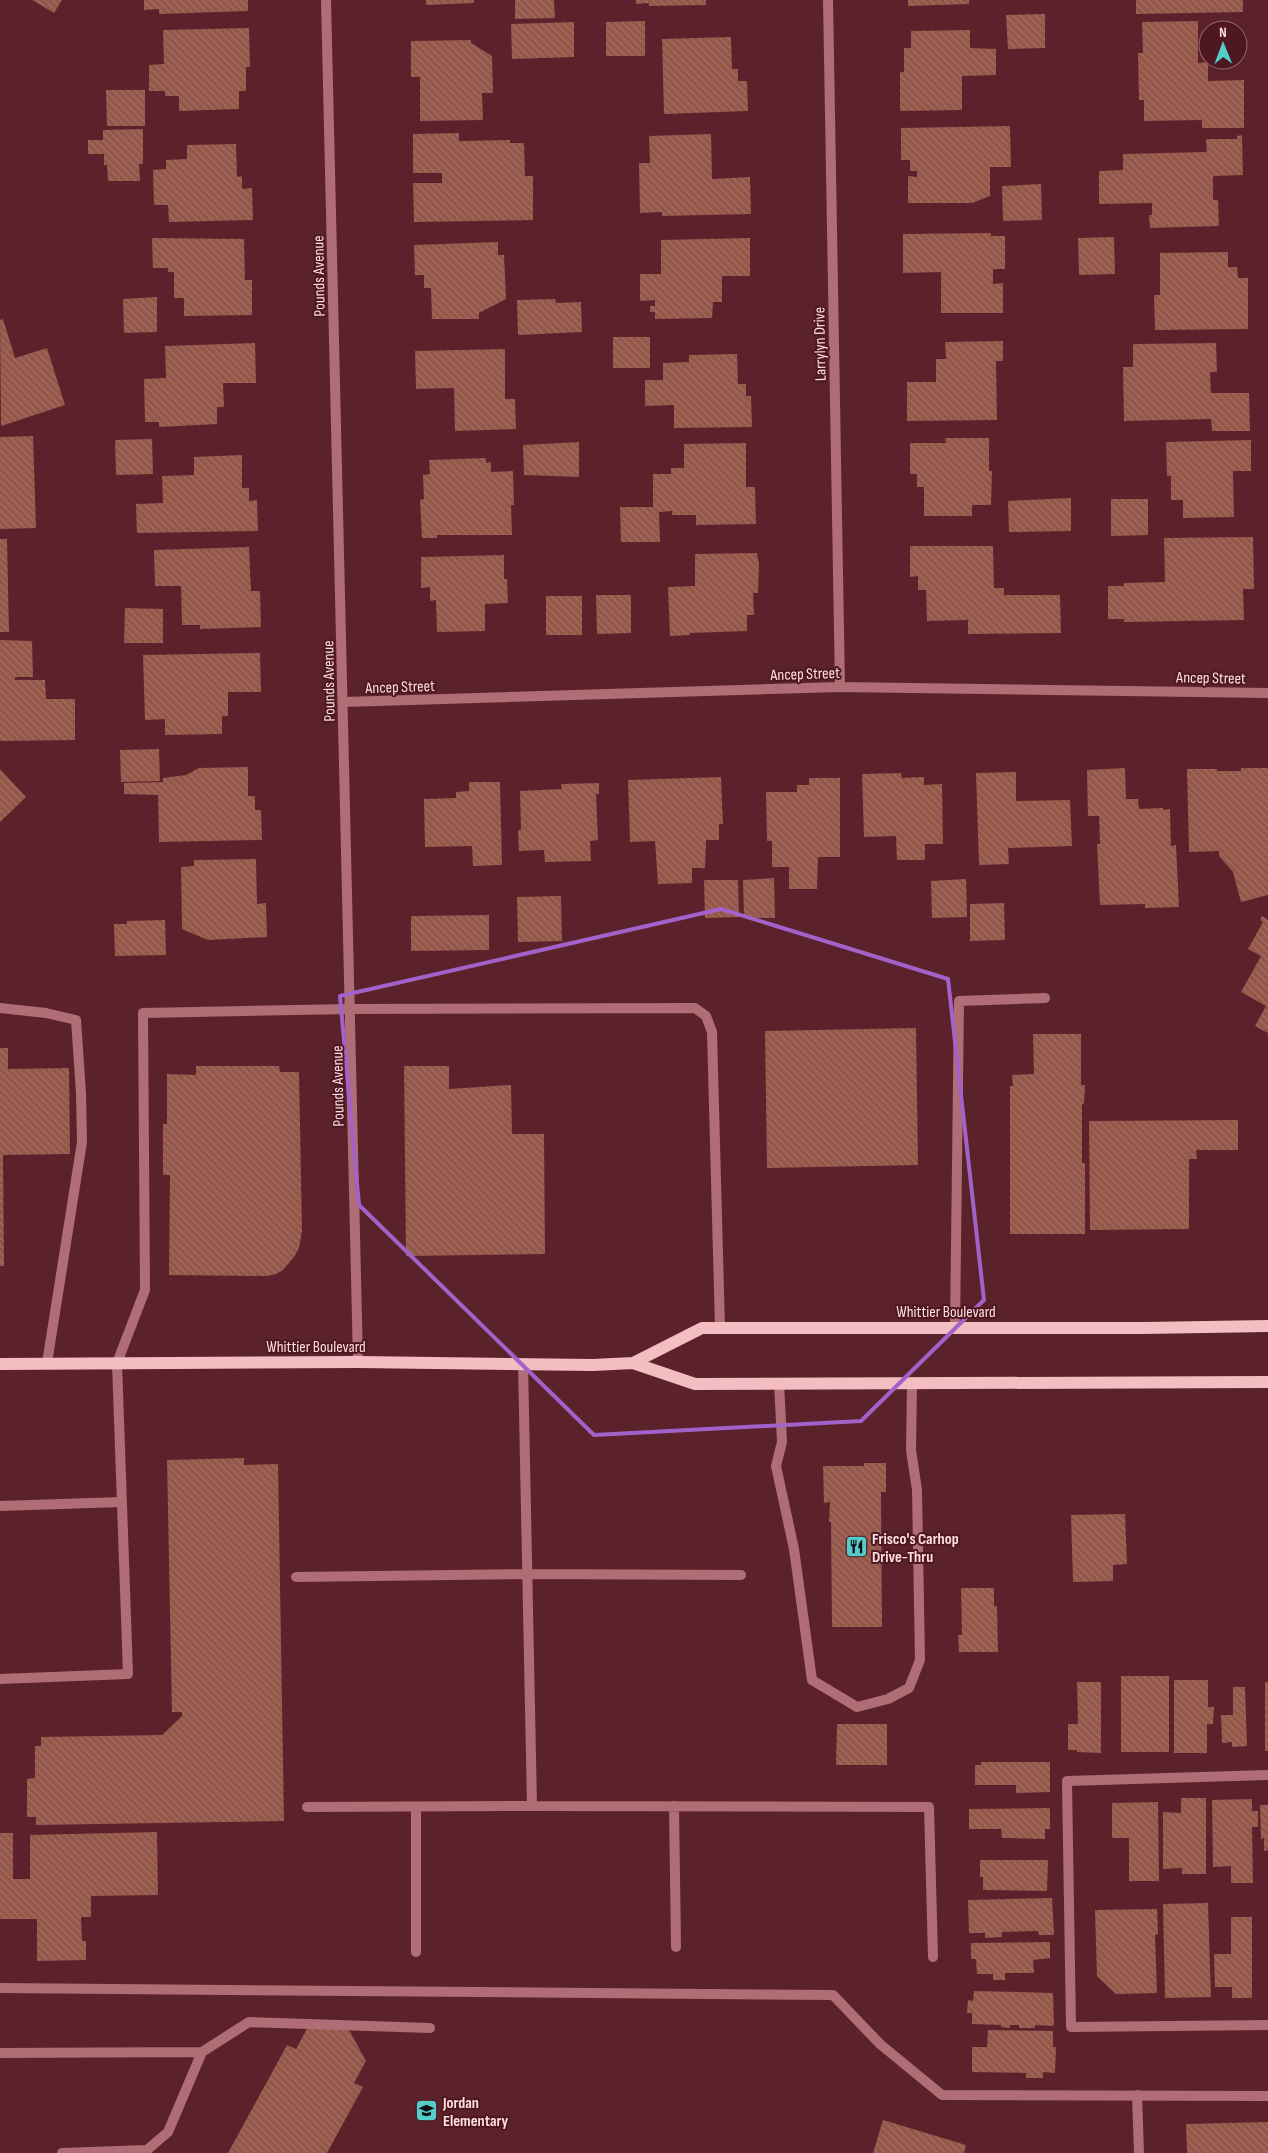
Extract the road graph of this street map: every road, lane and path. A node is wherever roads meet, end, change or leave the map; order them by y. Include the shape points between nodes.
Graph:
1 (326, 0) edge
2 (828, 0) edge
3 (840, 687) junction
4 (1268, 692) edge
5 (344, 702) junction
6 (1045, 998) dead end
7 (0, 1008) edge
8 (350, 1009) junction
9 (1268, 1326) edge
10 (720, 1328) junction
11 (955, 1328) junction
12 (358, 1362) junction
13 (47, 1363) junction
14 (117, 1363) junction
15 (633, 1363) junction
16 (0, 1364) edge
17 (523, 1364) junction
18 (1268, 1382) edge
19 (779, 1383) junction
20 (912, 1383) junction
21 (122, 1502) junction
22 (0, 1506) edge
23 (527, 1574) junction
24 (741, 1575) dead end
25 (296, 1577) dead end
26 (0, 1679) edge
27 (1268, 1775) edge
28 (532, 1806) junction
29 (674, 1806) junction
30 (416, 1807) junction
31 (307, 1808) dead end
32 (676, 1947) dead end
33 (416, 1952) dead end
34 (933, 1957) dead end
35 (0, 1988) edge
36 (1268, 2025) edge
37 (430, 2028) dead end
38 (202, 2052) junction
39 (0, 2053) edge
40 (1137, 2095) junction
41 (1268, 2096) edge
42 (62, 2153) edge
43 (1139, 2153) edge

1 - 5 street, Pounds Avenue
2 - 3 street, Larrylyn Drive
3 - 4 street, Ancep Street
3 - 5 street, Ancep Street
5 - 8 street, Pounds Avenue
6 - 11 street via 959,1001
7 - 13 street via 76,1020 82,1142
8 - 10 street via 695,1008 706,1016 712,1032
8 - 12 street, Pounds Avenue
8 - 14 street via 143,1013 145,1290
9 - 11 main road, Whittier Boulevard
10 - 11 main road, Whittier Boulevard
10 - 15 main road, Whittier Boulevard via 702,1328
12 - 14 main road, Whittier Boulevard
12 - 17 main road, Whittier Boulevard
13 - 14 main road, Whittier Boulevard
13 - 16 main road, Whittier Boulevard
14 - 21 street
15 - 17 main road, Whittier Boulevard
15 - 19 main road, Whittier Boulevard via 695,1384
17 - 23 street
18 - 20 main road, Whittier Boulevard
19 - 20 main road, Whittier Boulevard
19 - 20 street via 782,1442 776,1466 794,1549 812,1680 857,1707 888,1700 909,1688 920,1660 918,1490 911,1450
21 - 22 street
21 - 26 street via 128,1674
23 - 24 street
23 - 25 street
23 - 28 street
27 - 36 street via 1068,1781 1071,2027
28 - 29 street
28 - 30 street
29 - 32 street
29 - 34 street via 929,1808
30 - 31 street
30 - 33 street
35 - 40 street via 833,1995 880,2044 942,2095
37 - 38 street via 249,2022
38 - 39 street
38 - 42 street via 168,2132 147,2150
40 - 41 street
40 - 43 street

